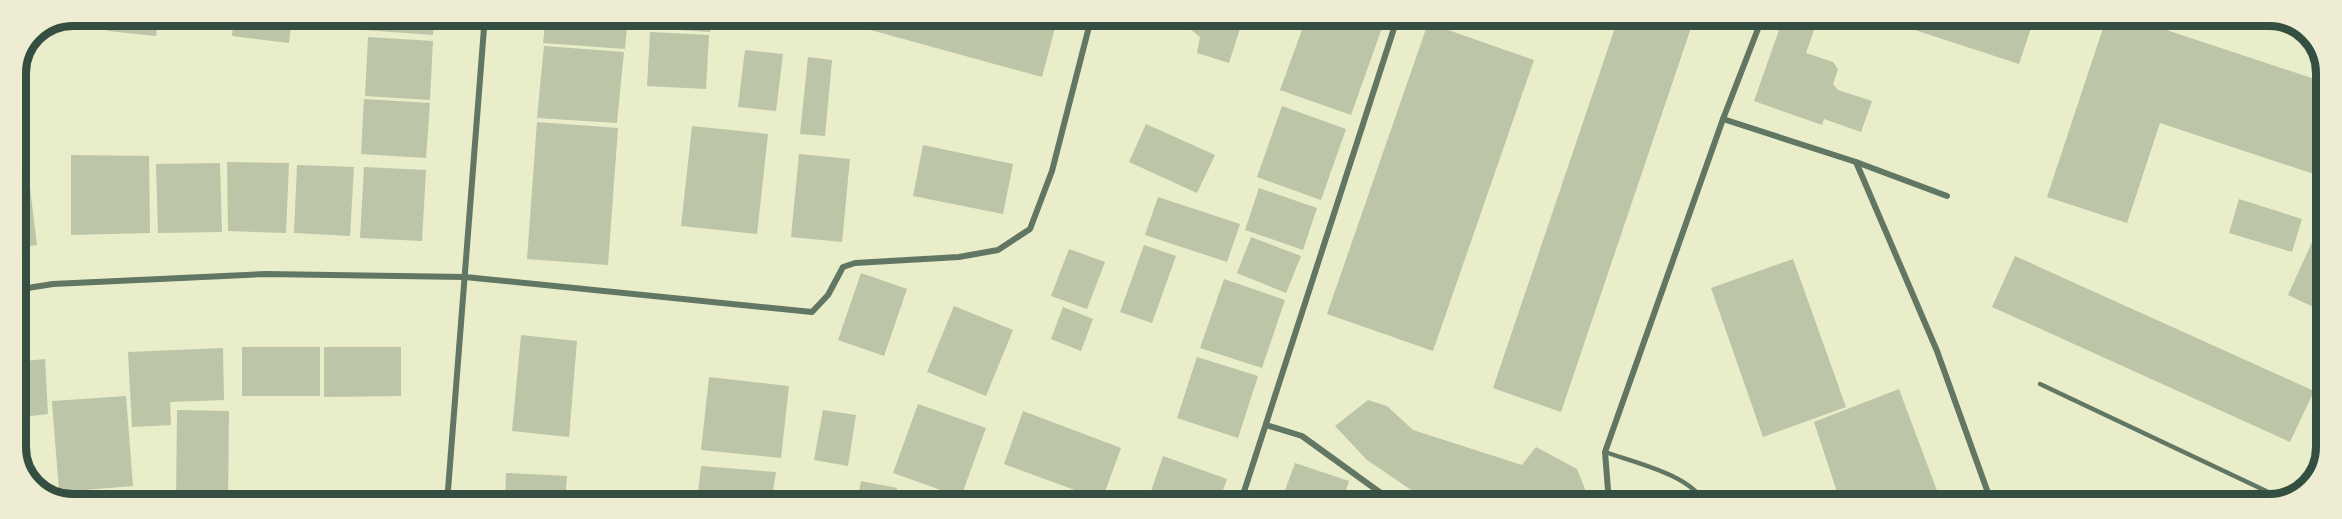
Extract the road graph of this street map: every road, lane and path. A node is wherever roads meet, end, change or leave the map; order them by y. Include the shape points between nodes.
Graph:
1 (484, 26) edge
2 (1089, 26) edge
3 (1395, 26) edge
4 (1759, 26) edge
5 (1723, 119) junction
6 (1856, 162) junction
7 (1947, 196) dead end
8 (465, 277) junction
9 (26, 288) edge
10 (2040, 384) dead end
11 (1266, 425) junction
12 (1605, 452) junction
13 (448, 494) edge
14 (1243, 494) edge
15 (1382, 494) edge
16 (1610, 494) edge
17 (1698, 494) edge
18 (1988, 494) edge
19 (2272, 494) edge

1 - 8 street
2 - 8 street via 1052,171 1030,230 998,250 959,257 855,263 843,267 828,296 812,312
3 - 11 street
4 - 5 street
5 - 6 street
5 - 12 street
6 - 7 street
6 - 18 street via 1937,351
8 - 9 street via 265,274
8 - 13 street
10 - 19 lane
11 - 14 street
11 - 15 street via 1302,436
12 - 16 street
12 - 17 lane via 1675,477

